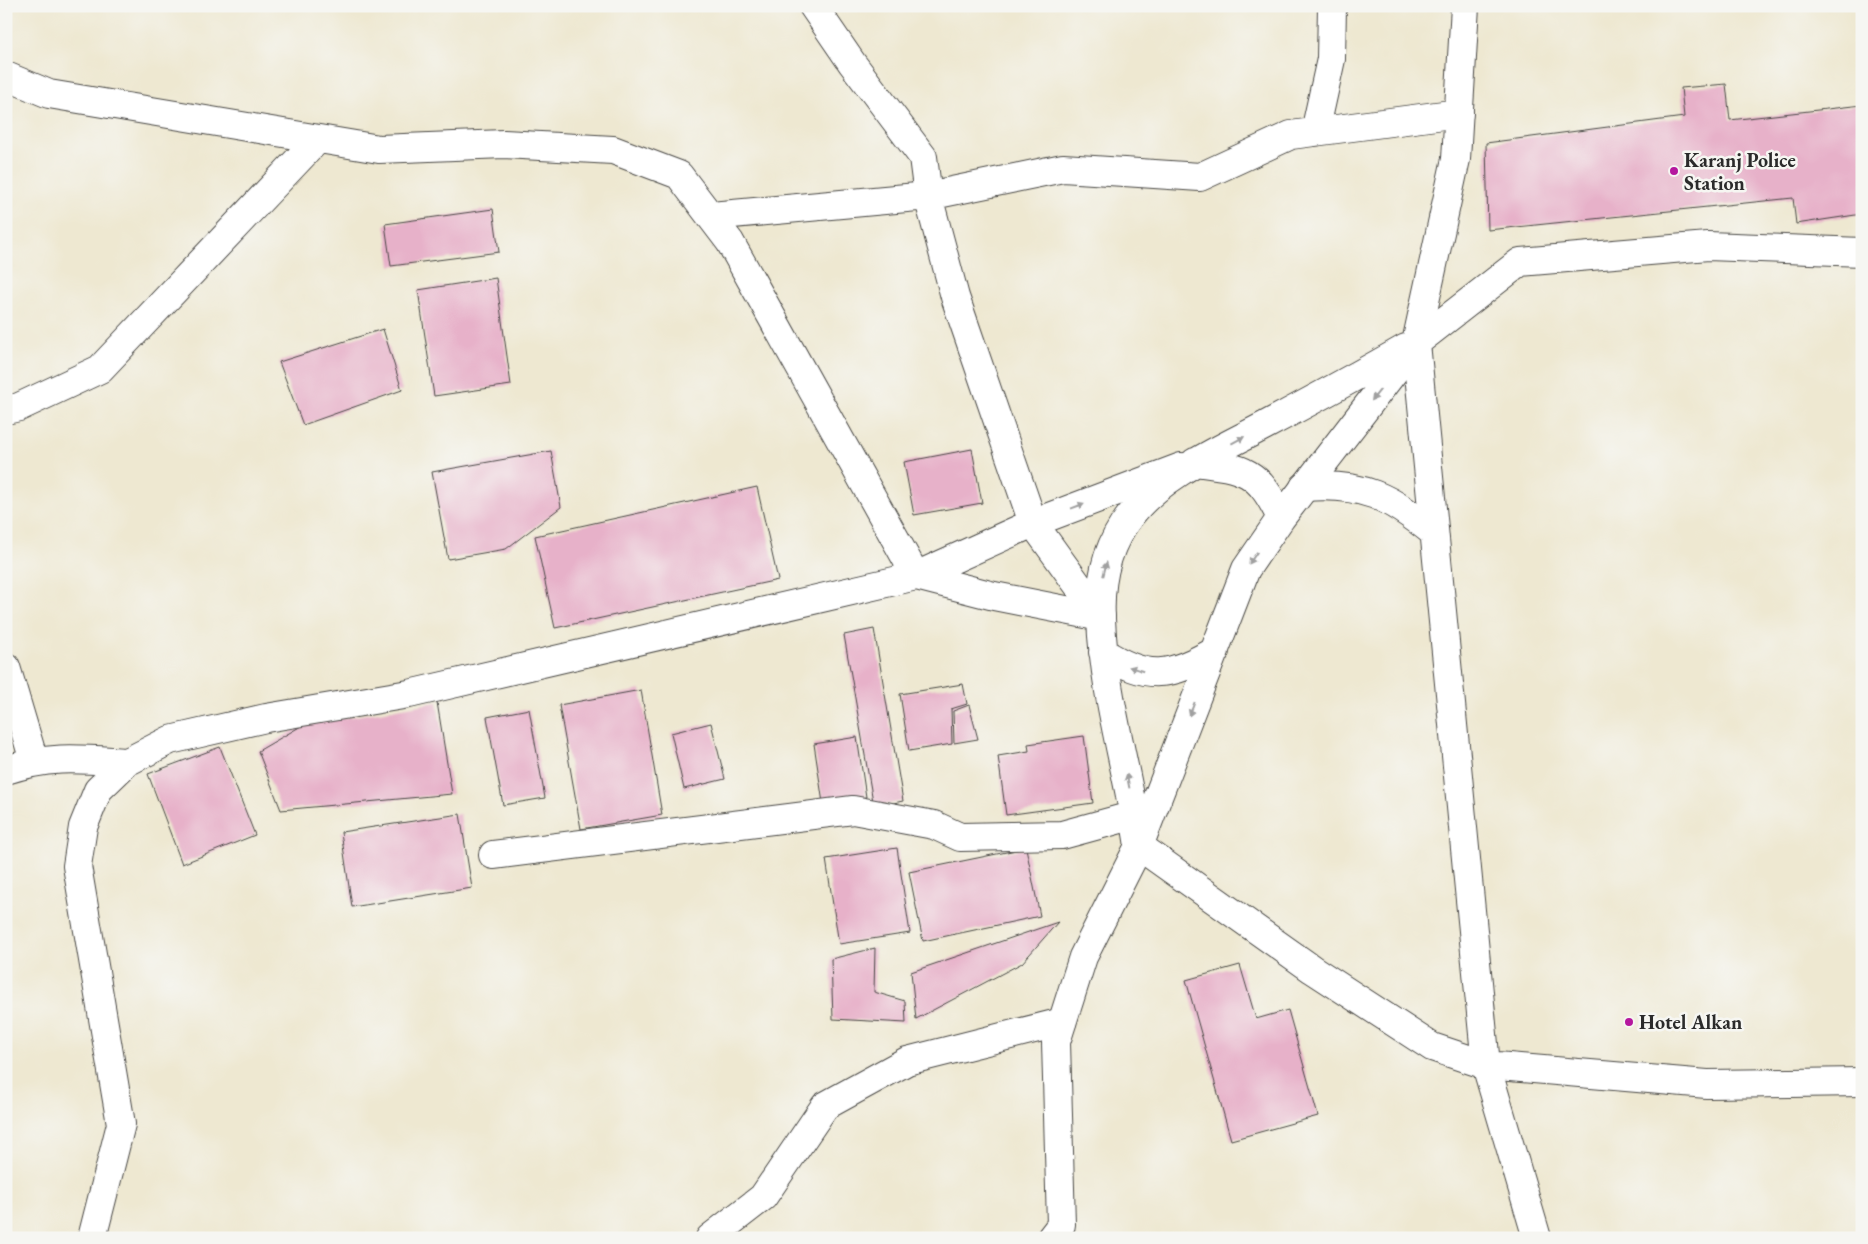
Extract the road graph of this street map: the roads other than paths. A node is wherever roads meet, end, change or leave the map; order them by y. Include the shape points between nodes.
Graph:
1 (813, 6) edge
2 (1332, 6) edge
3 (1465, 6) edge
4 (6, 76) edge
5 (1459, 113) junction
6 (1315, 132) junction
7 (318, 140) junction
8 (928, 196) junction
9 (710, 216) junction
10 (1862, 252) edge
11 (1416, 342) junction
12 (6, 410) edge
13 (1195, 462) junction
14 (1304, 487) junction
15 (1281, 518) junction
16 (1032, 523) junction
17 (1434, 533) junction
18 (916, 576) junction
19 (1101, 617) junction
20 (1215, 651) junction
21 (1103, 652) junction
22 (6, 667) edge
23 (34, 761) junction
24 (127, 762) junction
25 (6, 770) edge
26 (1135, 815) junction
27 (1139, 846) junction
28 (493, 855) dead end
29 (1062, 1022) junction
30 (1486, 1065) junction
31 (1862, 1082) edge
32 (92, 1238) edge
33 (710, 1238) edge
34 (1051, 1238) edge
35 (1537, 1238) edge

1 - 8 street via 923,157
2 - 6 street via 1331,59
3 - 5 street
4 - 7 street via 49,94
5 - 6 street
5 - 11 street via 1456,159
6 - 8 street via 1291,136 1200,177 1063,168
7 - 9 street via 379,149 504,144 613,150 679,175
7 - 12 street via 100,369
8 - 9 street
8 - 16 street via 955,297
9 - 18 street via 730,242
10 - 11 street via 1708,246 1520,262
13 -> 11 street
11 -> 14 street
11 - 17 street
13 - 15 street via 1231,466 1251,475 1268,491
16 -> 13 street
19 -> 13 street via 1103,572 1113,542 1130,515
14 - 15 street
14 - 17 street via 1332,485 1387,499
15 -> 20 street via 1246,569
16 - 18 street
16 - 19 street
17 - 30 street
18 - 19 street via 994,596
18 - 24 street via 409,694 266,718 170,740
19 - 21 street
20 -> 21 street via 1177,670 1160,672 1144,672 1125,666
20 -> 27 street
26 -> 21 street
22 - 23 street
23 - 24 street via 64,758
23 - 25 street
24 - 32 street via 98,790 83,827 77,866 121,1124
26 - 27 street
26 - 28 street via 1062,835 960,837 934,824 853,810
27 - 29 street via 1083,957
27 - 30 street via 1312,969 1432,1047
29 - 33 street via 907,1061 825,1106 763,1197
29 - 34 street via 1056,1042 1061,1225
30 - 31 street via 1706,1084
30 - 35 street

